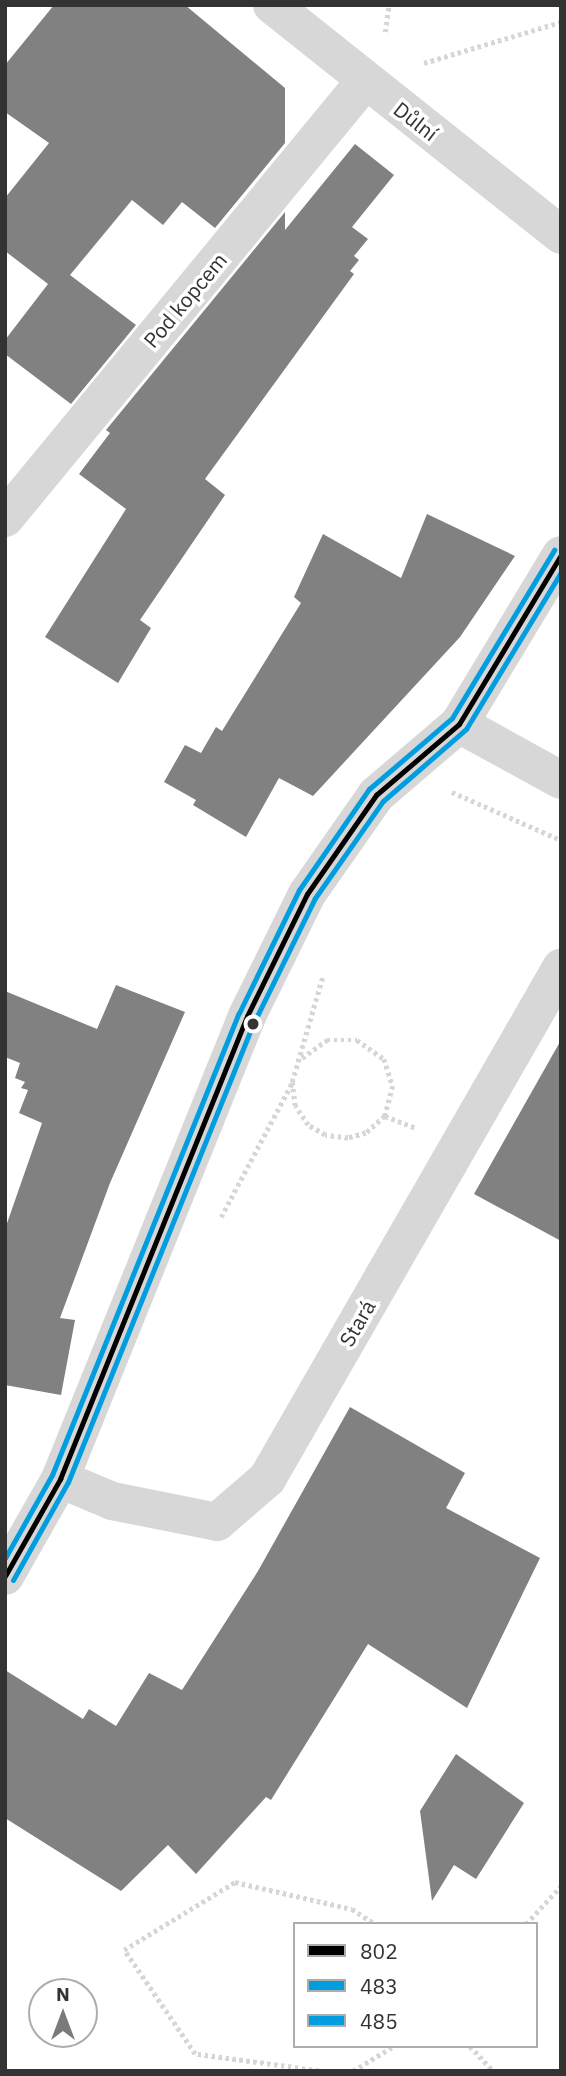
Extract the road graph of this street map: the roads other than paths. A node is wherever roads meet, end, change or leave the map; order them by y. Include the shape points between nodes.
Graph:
1 (272, 5) edge
2 (365, 81) junction
3 (561, 235) edge
4 (5, 518) edge
5 (561, 555) edge
6 (459, 724) junction
7 (561, 780) edge
8 (561, 968) edge
9 (60, 1479) junction
10 (5, 1576) edge

1 - 2 street, Důlní
2 - 3 street, Důlní
2 - 4 street, Pod kopcem
5 - 6 street
6 - 7 street
6 - 9 street via 376,795 307,894 225,1067
8 - 9 street, Stará via 267,1479 217,1522 112,1501
9 - 10 street

